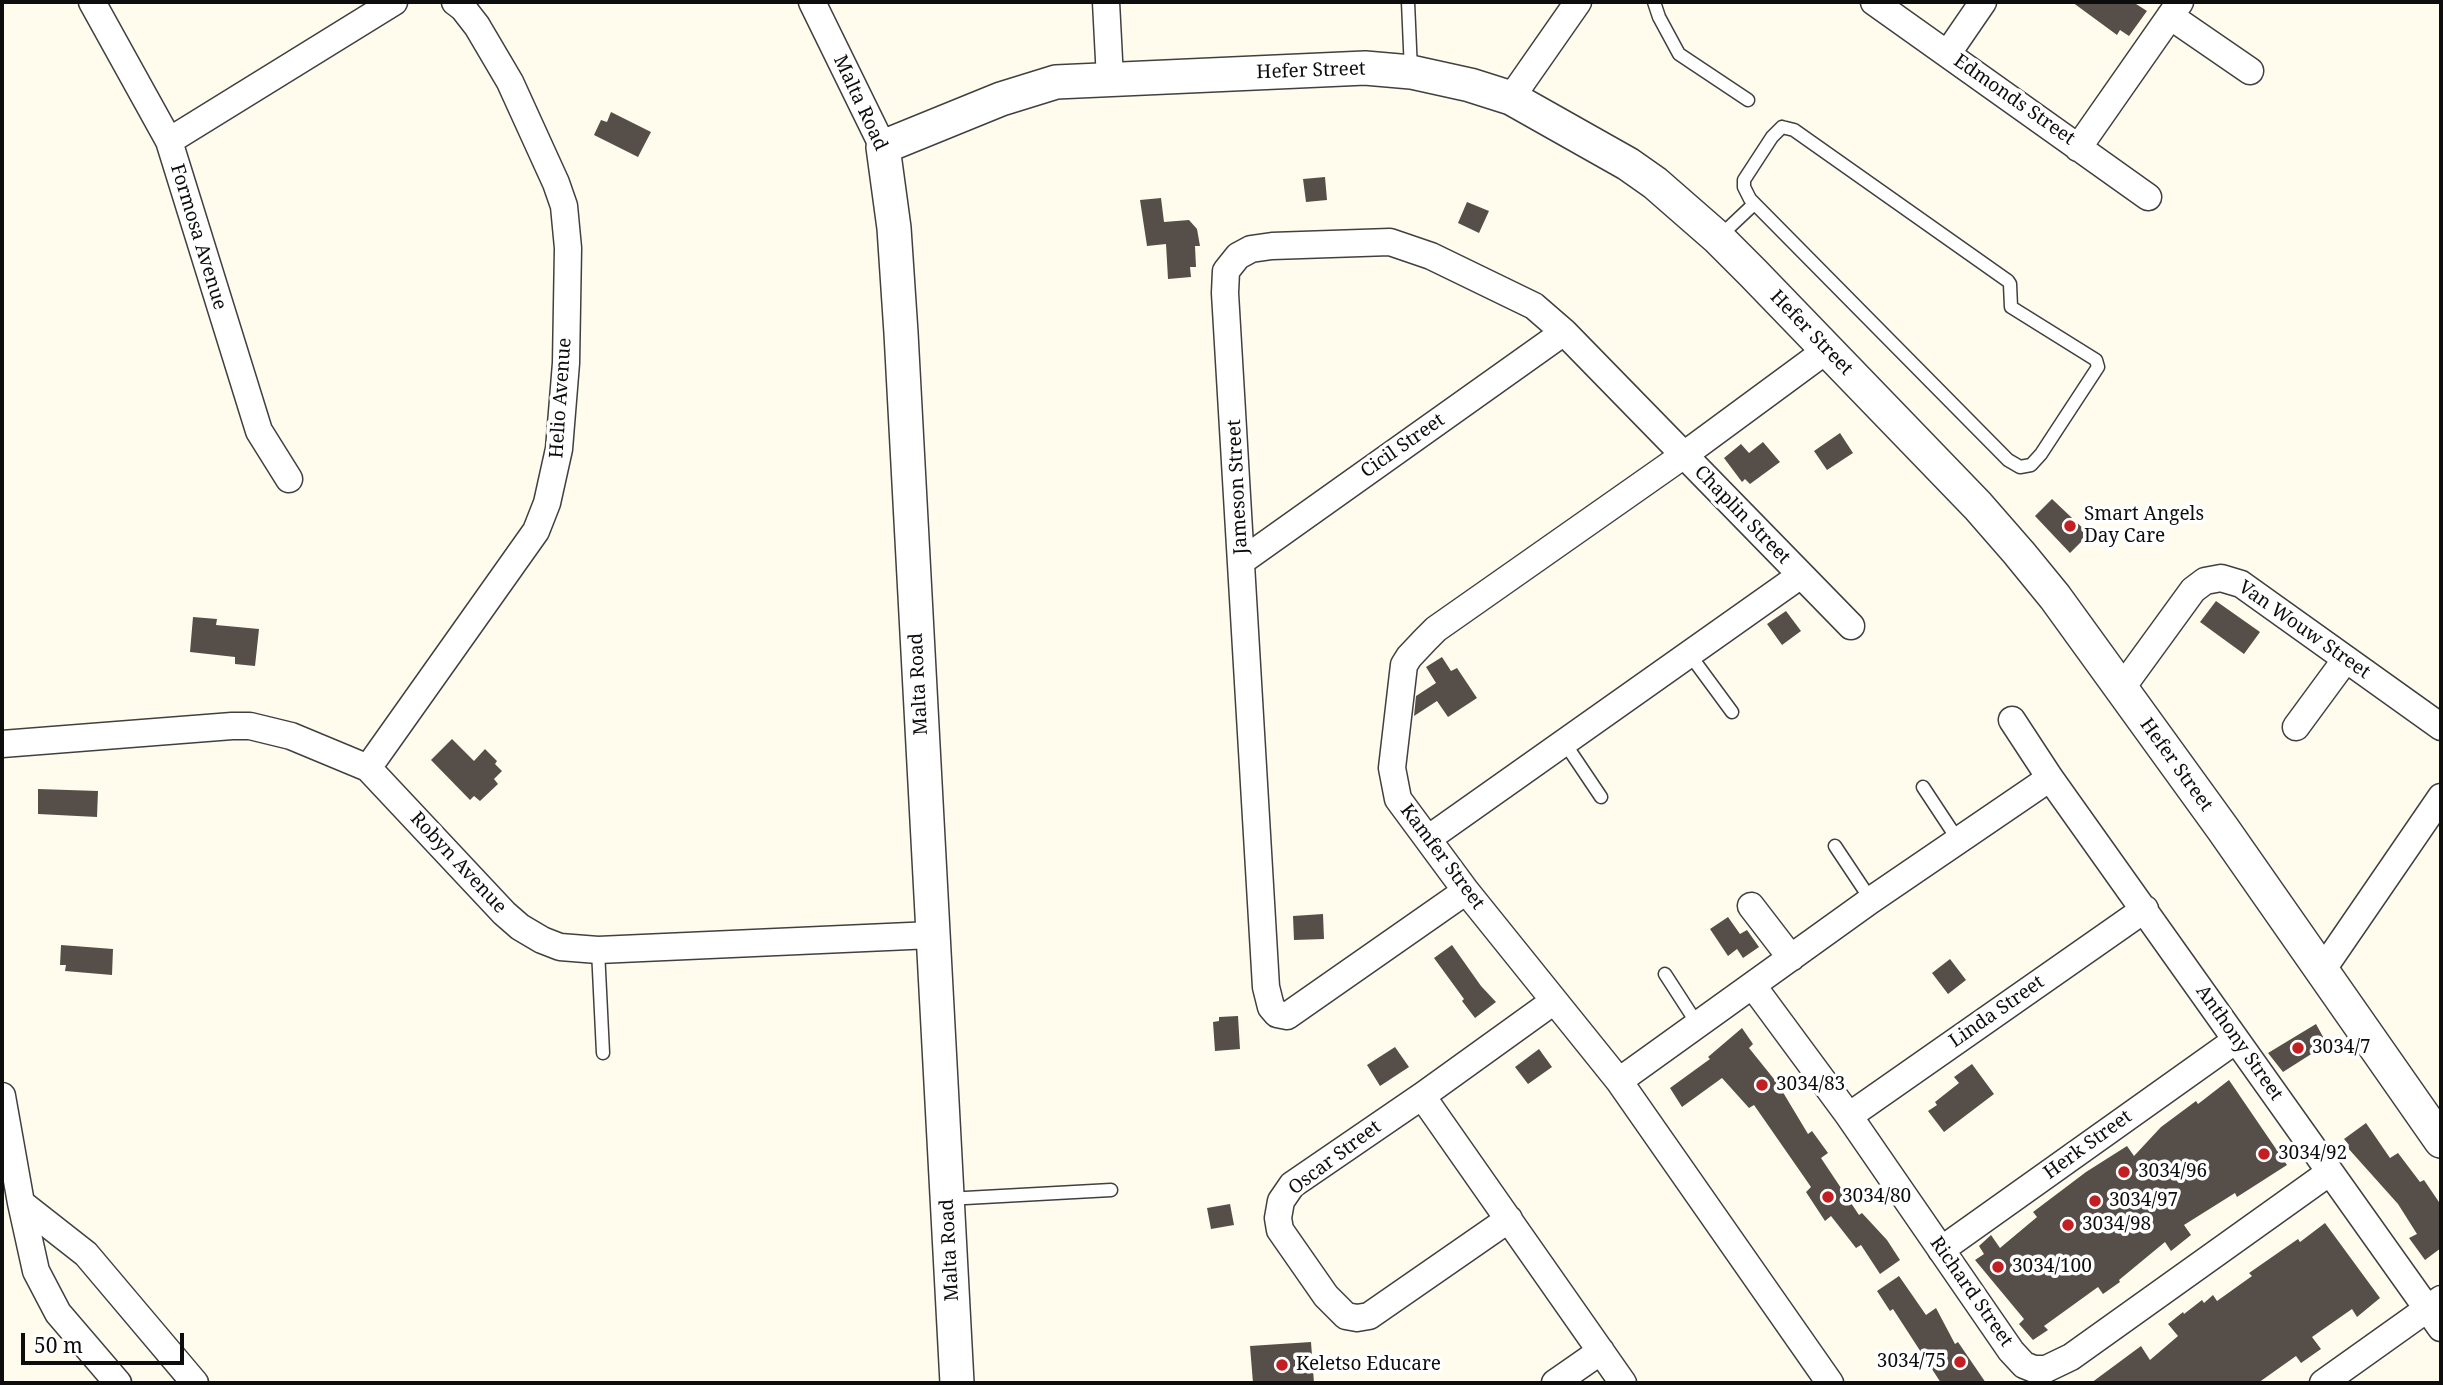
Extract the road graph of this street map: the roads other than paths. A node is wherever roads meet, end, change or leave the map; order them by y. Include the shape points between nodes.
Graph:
1 (93, 2) edge
2 (394, 2) edge
3 (455, 2) edge
4 (811, 2) edge
5 (1105, 2) edge
6 (1408, 2) edge
7 (1578, 2) edge
8 (1654, 2) edge
9 (1874, 2) edge
10 (1983, 2) edge
11 (2175, 9) edge
12 (1948, 53) junction
13 (2250, 71) dead end
14 (1411, 72) junction
15 (1110, 79) junction
16 (1511, 98) junction
17 (1748, 100) dead end
18 (169, 141) junction
19 (883, 147) junction
20 (2078, 148) junction
21 (2148, 197) dead end
22 (1754, 204) junction
23 (1718, 238) junction
24 (1564, 332) junction
25 (1828, 349) junction
26 (1684, 455) junction
27 (289, 479) dead end
28 (1242, 561) junction
29 (1801, 575) junction
30 (1852, 626) dead end
31 (1690, 654) junction
32 (2346, 659) junction
33 (2121, 689) junction
34 (1732, 712) dead end
35 (2012, 720) dead end
36 (2296, 727) dead end
37 (2441, 727) edge
38 (1564, 742) junction
39 (2, 744) edge
40 (368, 768) junction
41 (2050, 778) junction
42 (1923, 786) dead end
43 (1601, 797) dead end
44 (2441, 797) edge
45 (1429, 838) junction
46 (1958, 840) junction
47 (1835, 846) dead end
48 (1466, 891) junction
49 (1871, 900) junction
50 (1751, 906) dead end
51 (2145, 909) junction
52 (932, 935) junction
53 (598, 950) junction
54 (1791, 958) junction
55 (2321, 972) junction
56 (1665, 974) dead end
57 (1753, 986) junction
58 (1554, 1001) junction
59 (1698, 1024) junction
60 (2236, 1040) junction
61 (603, 1053) dead end
62 (1619, 1082) junction
63 (2, 1096) edge
64 (1422, 1096) junction
65 (1850, 1116) junction
66 (2441, 1142) edge
67 (2330, 1172) junction
68 (1111, 1190) dead end
69 (947, 1199) junction
70 (21, 1203) junction
71 (1509, 1219) junction
72 (1941, 1250) junction
73 (2437, 1311) edge
74 (1601, 1351) junction
75 (118, 1383) edge
76 (195, 1383) edge
77 (957, 1383) edge
78 (1555, 1383) edge
79 (1623, 1383) edge
80 (1830, 1383) edge
81 (2323, 1383) edge

1 - 18 street, Formosa Avenue
2 - 18 street
3 - 40 street, Helio Avenue via 477,26 510,82 564,206 568,248 559,449 536,531
4 - 19 street, Malta Road
5 - 15 street
6 - 14 lane
7 - 16 street
8 - 17 lane via 1679,54
9 - 12 street, Edmonds Street
10 - 12 street
11 - 13 street
11 - 20 street, Edmonds Street
12 - 20 street, Edmonds Street
14 - 15 street, Hefer Street via 1365,68
14 - 16 street, Hefer Street
15 - 19 street, Hefer Street via 1032,88
16 - 23 street, Hefer Street via 1629,164
18 - 27 street, Formosa Avenue via 259,431
19 - 52 street, Malta Road via 901,333
20 - 21 street
22 - 22 lane via 2008,460 2020,467 2034,463 2098,367 2095,359 2011,307 2008,281 1790,128 1778,129 1744,180
22 - 23 lane
23 - 25 street, Hefer Street
24 - 26 street, Jameson Street
24 - 28 street, Cicil Street
24 - 28 street, Jameson Street via 1534,306 1401,245 1377,241 1272,247 1238,256 1228,265 1225,277
25 - 26 street, Kamfer Street
25 - 33 street, Hefer Street via 2020,553
26 - 29 street, Chaplin Street
26 - 45 street, Kamfer Street via 1436,629 1409,657 1395,734 1393,782 1398,799
28 - 48 street, Jameson Street via 1266,987 1271,1007 1276,1014 1287,1016
29 - 30 street, Chaplin Street
29 - 31 street, Chaplin Street
31 - 34 lane
31 - 38 street, Chaplin Street
32 - 33 street, Van Wouw Street via 2241,584 2214,579 2193,590
32 - 36 street
32 - 37 street, Van Wouw Street
33 - 55 street, Hefer Street
35 - 41 street, Anthony Street
38 - 43 lane
38 - 45 street, Chaplin Street
39 - 40 street, Robyn Avenue via 250,726 291,736
40 - 53 street, Robyn Avenue via 520,927 560,947
41 - 46 street
41 - 51 street, Anthony Street
42 - 46 lane
44 - 55 street
45 - 48 street, Kamfer Street
46 - 49 street
47 - 49 lane
48 - 58 street, Kamfer Street
49 - 54 street
50 - 54 street
51 - 60 street, Anthony Street
51 - 65 street, Linda Street
52 - 53 street, Robyn Avenue
52 - 69 street, Malta Road
53 - 61 lane
54 - 57 street
55 - 66 street, Hefer Street
56 - 59 lane
57 - 59 street
57 - 65 street, Richard Street
58 - 62 street, Kamfer Street
58 - 64 street, Oscar Street
59 - 62 street
60 - 67 street, Anthony Street
60 - 72 street, Herk Street
62 - 80 street, Kamfer Street
63 - 70 street
64 - 71 street
64 - 71 street, Oscar Street via 1292,1185 1281,1201 1280,1230 1326,1296 1346,1316 1369,1316
65 - 72 street, Richard Street
67 - 72 street, Richard Street via 2071,1357 2046,1369 2024,1364 2011,1350
67 - 73 street, Anthony Street
68 - 69 lane
69 - 77 street, Malta Road
70 - 75 street via 36,1271 58,1313
70 - 76 street via 86,1254
71 - 74 street
73 - 81 street
74 - 78 street
74 - 79 street

